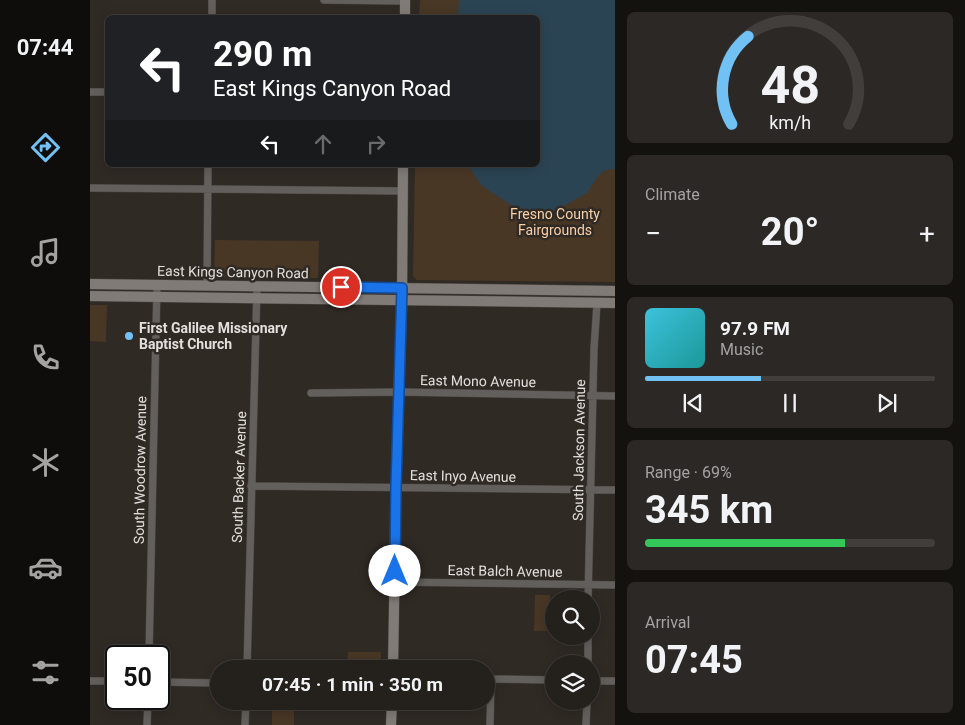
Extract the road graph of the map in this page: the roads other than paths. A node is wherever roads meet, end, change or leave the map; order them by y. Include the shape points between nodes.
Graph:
1 (212, 0) edge
2 (324, 0) edge
3 (405, 0) edge
4 (212, 15) edge
5 (405, 15) edge
6 (90, 92) edge
7 (105, 92) edge
8 (208, 167) edge
9 (403, 167) edge
10 (90, 188) edge
11 (207, 188) junction
12 (402, 191) junction
13 (90, 284) edge
14 (157, 285) junction
15 (207, 286) junction
16 (257, 286) junction
17 (402, 288) junction
18 (597, 290) junction
19 (615, 291) edge
20 (90, 296) edge
21 (615, 296) edge
22 (156, 297) junction
23 (257, 298) junction
24 (402, 300) junction
25 (525, 302) junction
26 (597, 303) junction
27 (615, 303) edge
28 (400, 392) junction
29 (311, 393) dead end
30 (592, 396) junction
31 (615, 396) edge
32 (251, 486) junction
33 (396, 487) junction
34 (590, 490) junction
35 (615, 490) edge
36 (395, 582) junction
37 (588, 584) junction
38 (615, 585) edge
39 (588, 590) edge
40 (149, 645) edge
41 (247, 660) edge
42 (393, 660) edge
43 (495, 679) edge
44 (545, 680) edge
45 (90, 681) edge
46 (105, 681) edge
47 (600, 681) edge
48 (615, 681) edge
49 (170, 682) edge
50 (210, 683) edge
51 (148, 710) edge
52 (246, 710) edge
53 (392, 710) edge
54 (489, 710) edge
55 (587, 710) edge
56 (147, 725) edge
57 (245, 725) edge
58 (391, 725) edge
59 (490, 725) edge
60 (586, 725) edge

1 - 4 street
2 - 3 street
3 - 5 main road
6 - 7 street
8 - 11 street
9 - 12 main road
10 - 11 street
11 - 12 street
11 - 15 street
12 - 17 main road
13 - 14 main road, East Kings Canyon Road
14 - 15 main road, East Kings Canyon Road
14 - 22 street, South Woodrow Avenue
15 - 16 main road, East Kings Canyon Road
16 - 17 main road, East Kings Canyon Road
16 - 23 street, South Backer Avenue
17 - 18 main road, East Kings Canyon Road
17 - 24 main road
18 - 19 main road, East Kings Canyon Road
18 - 25 main road via 588,297 543,297
20 - 22 main road, East Kings Canyon Road
21 - 26 main road via 603,296
22 - 23 main road, East Kings Canyon Road
22 - 40 street, South Woodrow Avenue
23 - 24 main road, East Kings Canyon Road
23 - 32 street, South Backer Avenue
24 - 25 main road, East Kings Canyon Road
24 - 28 main road
25 - 26 main road, East Kings Canyon Road
26 - 27 main road, East Kings Canyon Road
26 - 30 street, South Jackson Avenue
28 - 29 street, East Mono Avenue
28 - 30 street, East Mono Avenue
28 - 33 main road
30 - 31 street, East Mono Avenue
30 - 34 street, South Jackson Avenue
32 - 33 street, East Inyo Avenue
32 - 41 street, South Backer Avenue
33 - 34 street, East Inyo Avenue
33 - 36 main road
34 - 35 street, East Inyo Avenue
34 - 37 street, South Jackson Avenue
36 - 37 street, East Balch Avenue
36 - 42 main road
37 - 38 street, East Balch Avenue
37 - 39 street, South Jackson Avenue
43 - 44 street
45 - 46 street
47 - 48 street
49 - 50 street
51 - 56 street
52 - 57 street
53 - 58 main road
54 - 59 street
55 - 60 street

